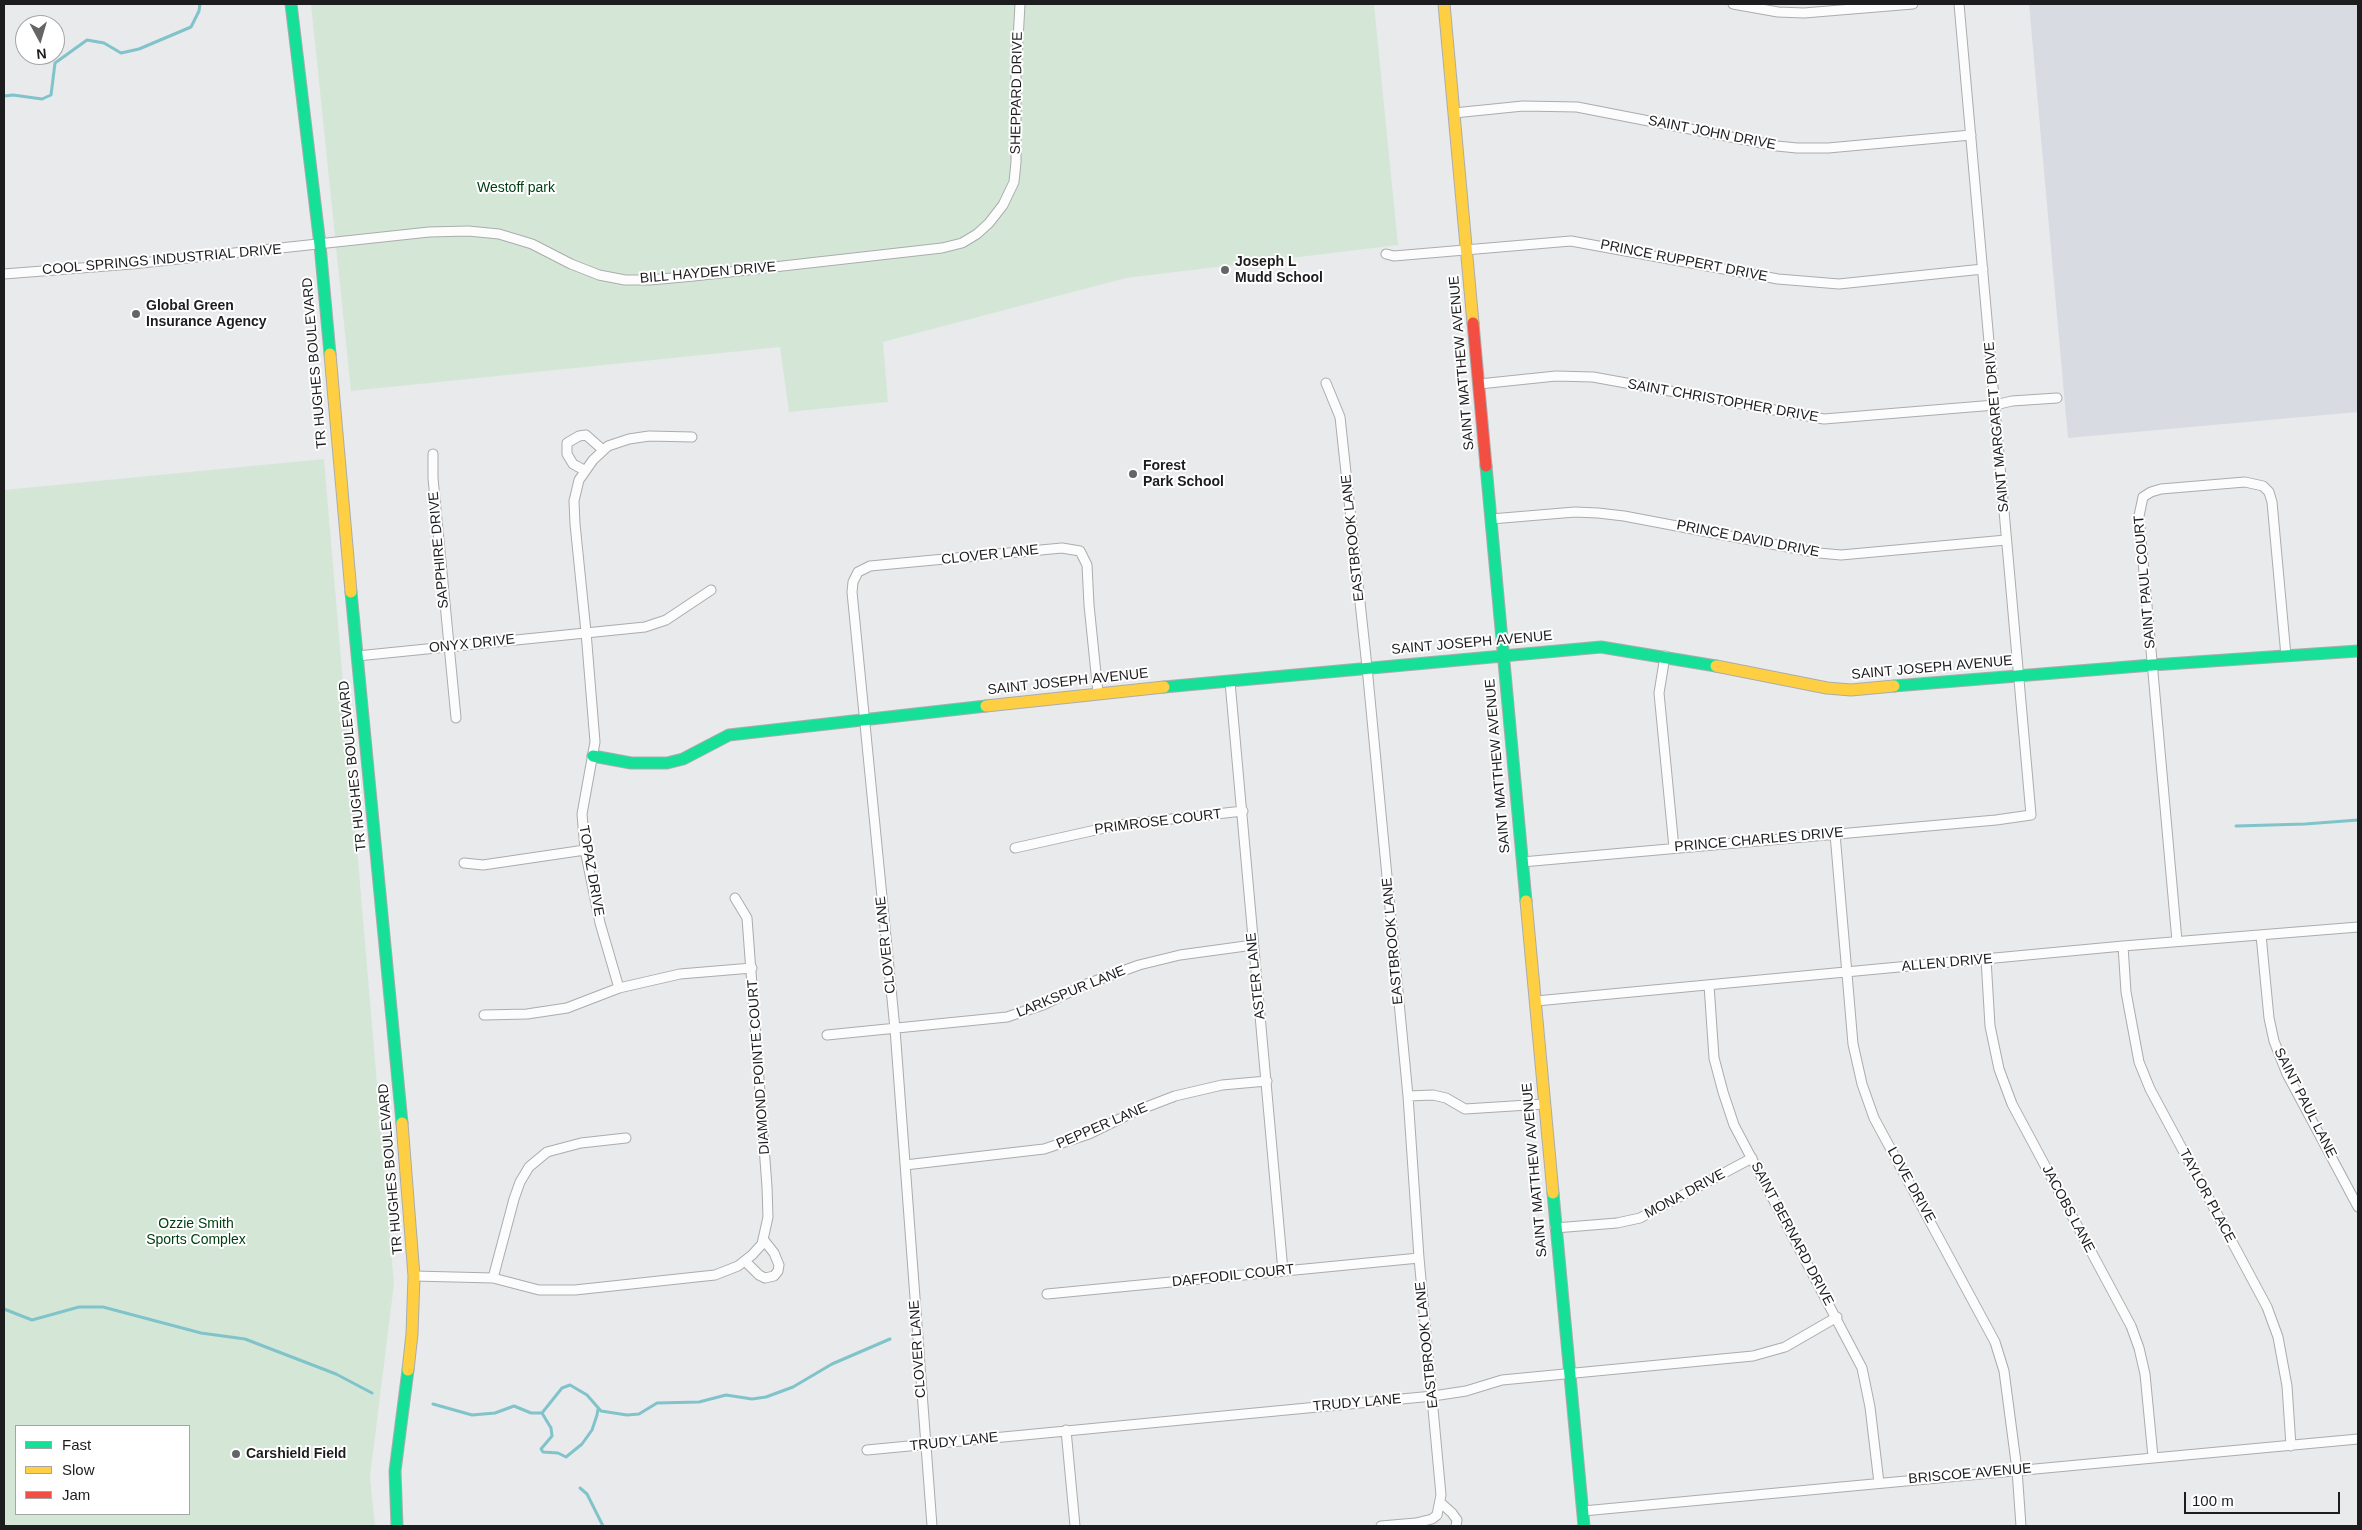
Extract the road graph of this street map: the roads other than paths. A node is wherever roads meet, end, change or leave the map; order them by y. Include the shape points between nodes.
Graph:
1 (291, 4) edge
2 (1020, 4) edge
3 (1444, 4) edge
4 (1733, 4) edge
5 (1913, 4) edge
6 (1959, 4) edge
7 (1829, 8) edge
8 (1454, 112) junction
9 (1970, 135) junction
10 (1014, 182) joint
11 (320, 244) junction
12 (1466, 248) junction
13 (1386, 254) dead end
14 (1983, 270) junction
15 (4, 274) edge
16 (1326, 383) dead end
17 (1479, 384) junction
18 (2057, 398) dead end
19 (1995, 405) junction
20 (692, 437) dead end
21 (603, 450) junction
22 (433, 454) dead end
23 (584, 470) junction
24 (1491, 519) junction
25 (2006, 540) junction
26 (710, 590) dead end
27 (586, 632) junction
28 (448, 646) junction
29 (2358, 651) edge
30 (1503, 655) junction
31 (357, 656) junction
32 (1665, 656) junction
33 (2286, 656) junction
34 (2152, 665) junction
35 (1367, 667) junction
36 (2019, 676) junction
37 (1230, 682) junction
38 (1098, 693) junction
39 (456, 718) dead end
40 (864, 718) junction
41 (593, 756) junction
42 (1243, 812) junction
43 (1996, 820) joint
44 (1835, 834) junction
45 (1014, 848) dead end
46 (1674, 848) junction
47 (585, 850) junction
48 (1522, 862) junction
49 (464, 863) dead end
50 (735, 898) dead end
51 (2358, 927) edge
52 (2261, 934) junction
53 (2177, 941) junction
54 (1253, 945) junction
55 (2123, 946) junction
56 (1986, 959) junction
57 (752, 968) junction
58 (1846, 972) junction
59 (1709, 985) junction
60 (619, 988) junction
61 (1536, 1001) junction
62 (484, 1015) dead end
63 (895, 1029) junction
64 (827, 1035) dead end
65 (1267, 1081) junction
66 (1408, 1096) junction
67 (1544, 1104) junction
68 (626, 1138) dead end
69 (1752, 1158) junction
70 (905, 1165) junction
71 (2358, 1207) edge
72 (1556, 1228) junction
73 (762, 1239) junction
74 (1419, 1258) junction
75 (745, 1261) junction
76 (1283, 1271) junction
77 (414, 1276) junction
78 (494, 1278) junction
79 (1048, 1294) dead end
80 (1836, 1317) junction
81 (1569, 1373) junction
82 (1433, 1396) junction
83 (1066, 1430) junction
84 (2358, 1439) edge
85 (926, 1445) junction
86 (2292, 1446) junction
87 (867, 1450) dead end
88 (2153, 1457) junction
89 (2017, 1470) junction
90 (1880, 1483) junction
91 (1441, 1503) junction
92 (1583, 1511) junction
93 (1429, 1524) edge
94 (397, 1526) edge
95 (932, 1526) edge
96 (1075, 1526) edge
97 (1381, 1526) edge
98 (1456, 1526) edge
99 (1584, 1526) edge
100 (2021, 1526) edge

1 - 11 street, TR HUGHES BOULEVARD
2 - 10 street, SHEPPARD DRIVE
3 - 8 street, SAINT MATTHEW AVENUE
4 - 7 street via 1778,12
5 - 7 street
6 - 9 street, SAINT MARGARET DRIVE
8 - 9 street, SAINT JOHN DRIVE via 1523,106 1577,108 1797,148
8 - 12 street, SAINT MATTHEW AVENUE
9 - 14 street, SAINT MARGARET DRIVE
10 - 11 street, BILL HAYDEN DRIVE via 1003,205 989,223 962,243 942,248 650,280 624,280 599,275 532,244 499,234 429,232
11 - 15 street, COOL SPRINGS INDUSTRIAL DRIVE
11 - 31 street, TR HUGHES BOULEVARD
12 - 13 street, PRINCE RUPPERT DRIVE via 1394,256
12 - 14 street, PRINCE RUPPERT DRIVE via 1571,241 1806,283 1839,284
12 - 17 street, SAINT MATTHEW AVENUE
14 - 19 street, SAINT MARGARET DRIVE
16 - 35 street, EASTBROOK LANE via 1340,417
17 - 19 street, SAINT CHRISTOPHER DRIVE via 1556,376 1593,377 1824,419
17 - 24 street, SAINT MATTHEW AVENUE
18 - 19 street, SAINT CHRISTOPHER DRIVE
19 - 25 street, SAINT MARGARET DRIVE
20 - 21 street, TOPAZ DRIVE via 636,438
21 - 23 street, TOPAZ DRIVE
21 - 23 street via 586,436 567,443 567,454 573,464
22 - 28 street, SAPPHIRE DRIVE
23 - 27 street, TOPAZ DRIVE via 574,501
24 - 25 street, PRINCE DAVID DRIVE via 1598,513 1842,555
24 - 30 street, SAINT MATTHEW AVENUE
25 - 36 street, SAINT MARGARET DRIVE
26 - 27 street, ONYX DRIVE via 666,620 645,627
27 - 28 street, ONYX DRIVE
27 - 41 street, TOPAZ DRIVE
28 - 31 street, ONYX DRIVE
28 - 39 street, SAPPHIRE DRIVE
29 - 33 street, SAINT JOSEPH AVENUE
30 - 32 street, SAINT JOSEPH AVENUE via 1600,647
30 - 35 street, SAINT JOSEPH AVENUE
30 - 48 street, SAINT MATTHEW AVENUE
31 - 77 street, TR HUGHES BOULEVARD via 392,1005
32 - 36 street, SAINT JOSEPH AVENUE via 1851,690
32 - 46 street via 1659,693
33 - 34 street, SAINT JOSEPH AVENUE
33 - 34 street, SAINT PAUL COURT via 2272,502 2263,486 2245,482 2161,489 2143,497 2139,516
34 - 36 street, SAINT JOSEPH AVENUE
34 - 53 street
35 - 37 street, SAINT JOSEPH AVENUE
35 - 66 street, EASTBROOK LANE
36 - 43 street, SAINT MARGARET DRIVE via 2031,815
37 - 38 street, SAINT JOSEPH AVENUE
37 - 42 street, ASTER LANE
38 - 40 street, SAINT JOSEPH AVENUE
38 - 40 street, CLOVER LANE via 1087,564 1080,550 1062,548 870,566 858,572 852,592
40 - 41 street, SAINT JOSEPH AVENUE via 729,735 683,759 667,763 631,763
40 - 63 street, CLOVER LANE
41 - 47 street, TOPAZ DRIVE via 582,814
42 - 45 street, PRIMROSE COURT via 1118,825
42 - 54 street, ASTER LANE
43 - 44 street, PRINCE CHARLES DRIVE
44 - 46 street, PRINCE CHARLES DRIVE
44 - 58 street, LOVE DRIVE
46 - 48 street, PRINCE CHARLES DRIVE
47 - 49 street via 483,865
47 - 60 street, TOPAZ DRIVE via 600,923
48 - 61 street, SAINT MATTHEW AVENUE
50 - 57 street, DIAMOND POINTE COURT via 746,918
51 - 52 street, ALLEN DRIVE
52 - 53 street, ALLEN DRIVE
52 - 71 street, SAINT PAUL LANE via 2274,1041 2287,1074
53 - 55 street, ALLEN DRIVE
54 - 63 street, LARKSPUR LANE via 1180,955 1139,965 1036,1008 1006,1017
54 - 65 street, ASTER LANE
55 - 56 street, ALLEN DRIVE
55 - 86 street, TAYLOR PLACE via 2126,992 2139,1062 2267,1306 2278,1337 2286,1378
56 - 58 street, ALLEN DRIVE
56 - 88 street, JACOBS LANE via 1990,1026 1999,1069 2012,1104 2139,1348 2145,1374
57 - 60 street via 680,974
57 - 73 street, DIAMOND POINTE COURT via 767,1186 768,1217
58 - 59 street, ALLEN DRIVE
58 - 89 street, LOVE DRIVE via 1853,1044 1862,1084 1874,1118 1995,1342 2004,1371
59 - 61 street, ALLEN DRIVE
59 - 69 street, SAINT BERNARD DRIVE via 1714,1058 1734,1125
60 - 62 street via 568,1008 527,1014
61 - 67 street, SAINT MATTHEW AVENUE
63 - 64 street, LARKSPUR LANE
63 - 70 street, CLOVER LANE
65 - 70 street, PEPPER LANE via 1222,1085 1175,1096 1089,1134 1044,1149
65 - 76 street, ASTER LANE
66 - 67 street via 1446,1098 1466,1109
66 - 74 street, EASTBROOK LANE
67 - 72 street, SAINT MATTHEW AVENUE
68 - 78 street via 581,1143 547,1152 529,1167 514,1198
69 - 72 street, MONA DRIVE via 1640,1218
69 - 80 street, SAINT BERNARD DRIVE
70 - 85 street, CLOVER LANE
72 - 81 street, SAINT MATTHEW AVENUE
73 - 75 street, DIAMOND POINTE COURT via 762,1244
73 - 75 street via 774,1253 778,1271 774,1276 765,1278
74 - 76 street, DAFFODIL COURT
74 - 82 street, EASTBROOK LANE
75 - 78 street, DIAMOND POINTE COURT via 715,1275 575,1290 539,1290
76 - 79 street, DAFFODIL COURT
77 - 78 street, DIAMOND POINTE COURT
77 - 94 street, TR HUGHES BOULEVARD via 413,1325 396,1462
80 - 81 street, TRUDY LANE via 1785,1347 1753,1356
80 - 90 street, SAINT BERNARD DRIVE via 1862,1368
81 - 82 street, TRUDY LANE via 1502,1380 1466,1391
81 - 92 street, SAINT MATTHEW AVENUE
82 - 83 street, TRUDY LANE
82 - 91 street, EASTBROOK LANE
83 - 85 street, TRUDY LANE
83 - 96 street
84 - 86 street, BRISCOE AVENUE
85 - 87 street, TRUDY LANE
85 - 95 street, CLOVER LANE
86 - 88 street, BRISCOE AVENUE
88 - 89 street, BRISCOE AVENUE
89 - 90 street, BRISCOE AVENUE
89 - 100 street, LOVE DRIVE
90 - 92 street, BRISCOE AVENUE
91 - 93 street, EASTBROOK LANE
91 - 98 street via 1457,1520
92 - 99 street, SAINT MATTHEW AVENUE
93 - 97 street

